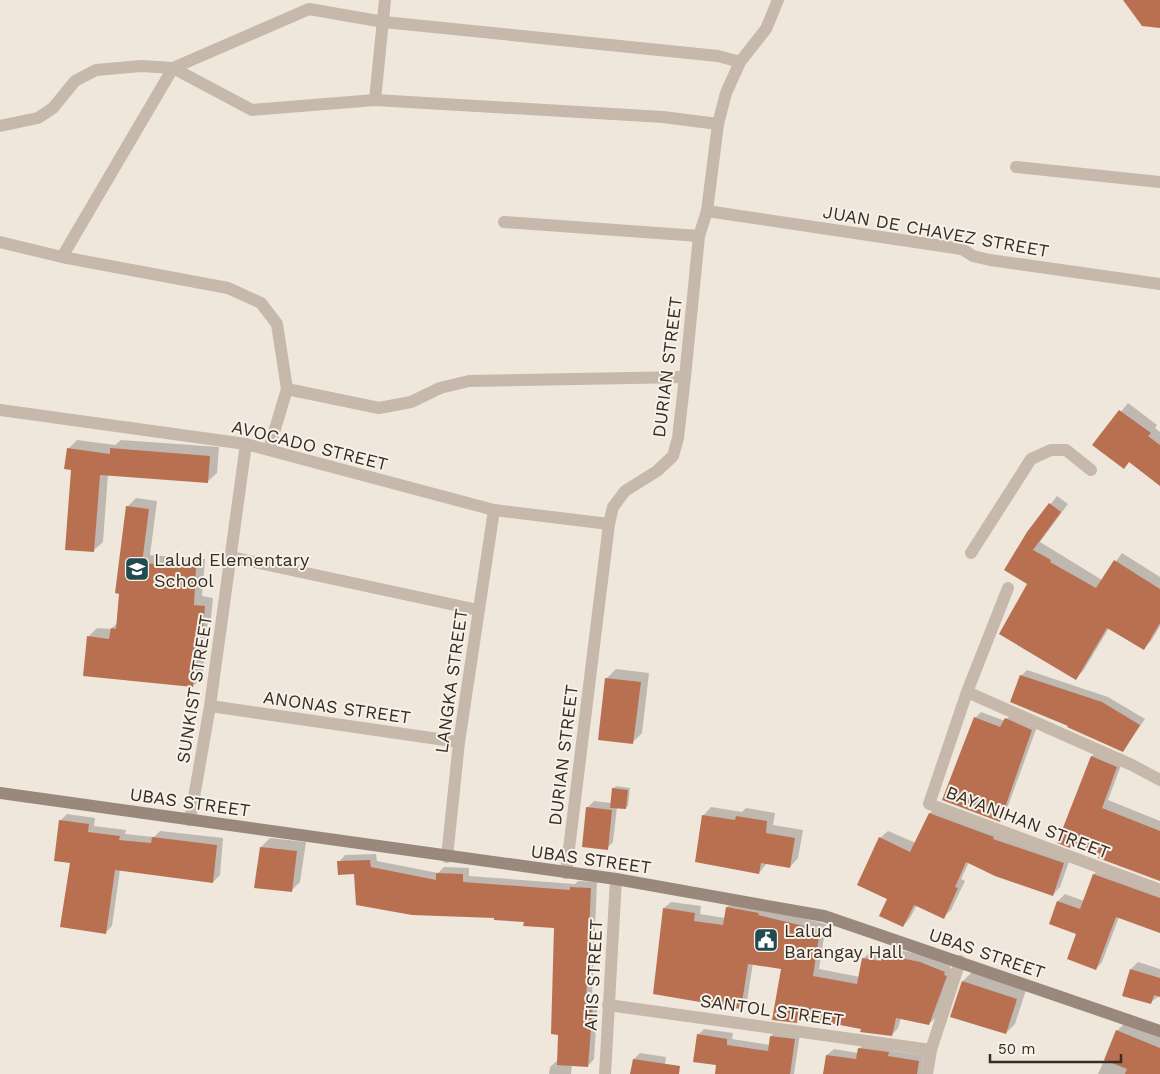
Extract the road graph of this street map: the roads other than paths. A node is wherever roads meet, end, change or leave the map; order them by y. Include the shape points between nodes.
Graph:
1 (385, 0) edge
2 (778, 0) edge
3 (384, 22) junction
4 (740, 62) junction
5 (173, 68) junction
6 (375, 100) junction
7 (718, 124) junction
8 (0, 126) edge
9 (1016, 167) dead end
10 (1160, 182) edge
11 (707, 211) junction
12 (504, 222) dead end
13 (699, 236) junction
14 (0, 242) edge
15 (62, 257) junction
16 (1160, 284) edge
17 (685, 377) junction
18 (287, 389) junction
19 (0, 410) edge
20 (246, 444) junction
21 (269, 449) junction
22 (1091, 470) dead end
23 (494, 510) junction
24 (609, 524) junction
25 (971, 553) dead end
26 (231, 557) junction
27 (1008, 588) dead end
28 (478, 610) junction
29 (967, 692) junction
30 (210, 706) junction
31 (459, 742) junction
32 (1160, 780) edge
33 (0, 793) edge
34 (190, 820) junction
35 (447, 857) junction
36 (566, 873) junction
37 (616, 879) junction
38 (1160, 890) edge
39 (960, 962) junction
40 (608, 1005) junction
41 (1160, 1031) edge
42 (931, 1050) junction
43 (605, 1074) edge
44 (927, 1074) edge

1 - 3 street
2 - 4 street, DURIAN STREET via 766,29
3 - 4 street via 718,56
3 - 5 street via 309,9
3 - 6 street
4 - 7 street, DURIAN STREET via 726,93
5 - 6 street via 252,110
5 - 8 street via 141,66 96,70 75,81 53,108 38,118
5 - 15 street
6 - 7 street via 663,116
7 - 11 street, DURIAN STREET
9 - 10 street
11 - 13 street, DURIAN STREET
11 - 16 street, JUAN DE CHAVEZ STREET via 962,249 972,256 990,260
12 - 13 street
13 - 17 street, DURIAN STREET
14 - 15 street
15 - 18 street via 228,288 261,303 277,324
17 - 18 street via 469,381 440,388 411,402 379,408
17 - 24 street, DURIAN STREET via 673,456 625,491 613,507
18 - 21 street
19 - 20 street, AVOCADO STREET
20 - 21 street, AVOCADO STREET
20 - 26 street, SUNKIST STREET
21 - 23 street, AVOCADO STREET
22 - 25 street via 1066,450 1051,450 1031,459
23 - 24 street, AVOCADO STREET
23 - 28 street, LANGKA STREET
24 - 36 street, DURIAN STREET
26 - 28 street
26 - 30 street, SUNKIST STREET
27 - 29 street, BAYANIHAN STREET
28 - 31 street, LANGKA STREET
29 - 32 street
29 - 38 street, BAYANIHAN STREET via 929,804
30 - 31 street, ANONAS STREET
30 - 34 street, SUNKIST STREET
31 - 35 street, LANGKA STREET
33 - 34 street, UBAS STREET
34 - 35 street, UBAS STREET
35 - 36 street, UBAS STREET
36 - 37 street, UBAS STREET
37 - 39 street, UBAS STREET via 824,916
37 - 40 street, ATIS STREET
39 - 41 street, UBAS STREET
39 - 42 street
40 - 42 street, SANTOL STREET
40 - 43 street, ATIS STREET
42 - 44 street

